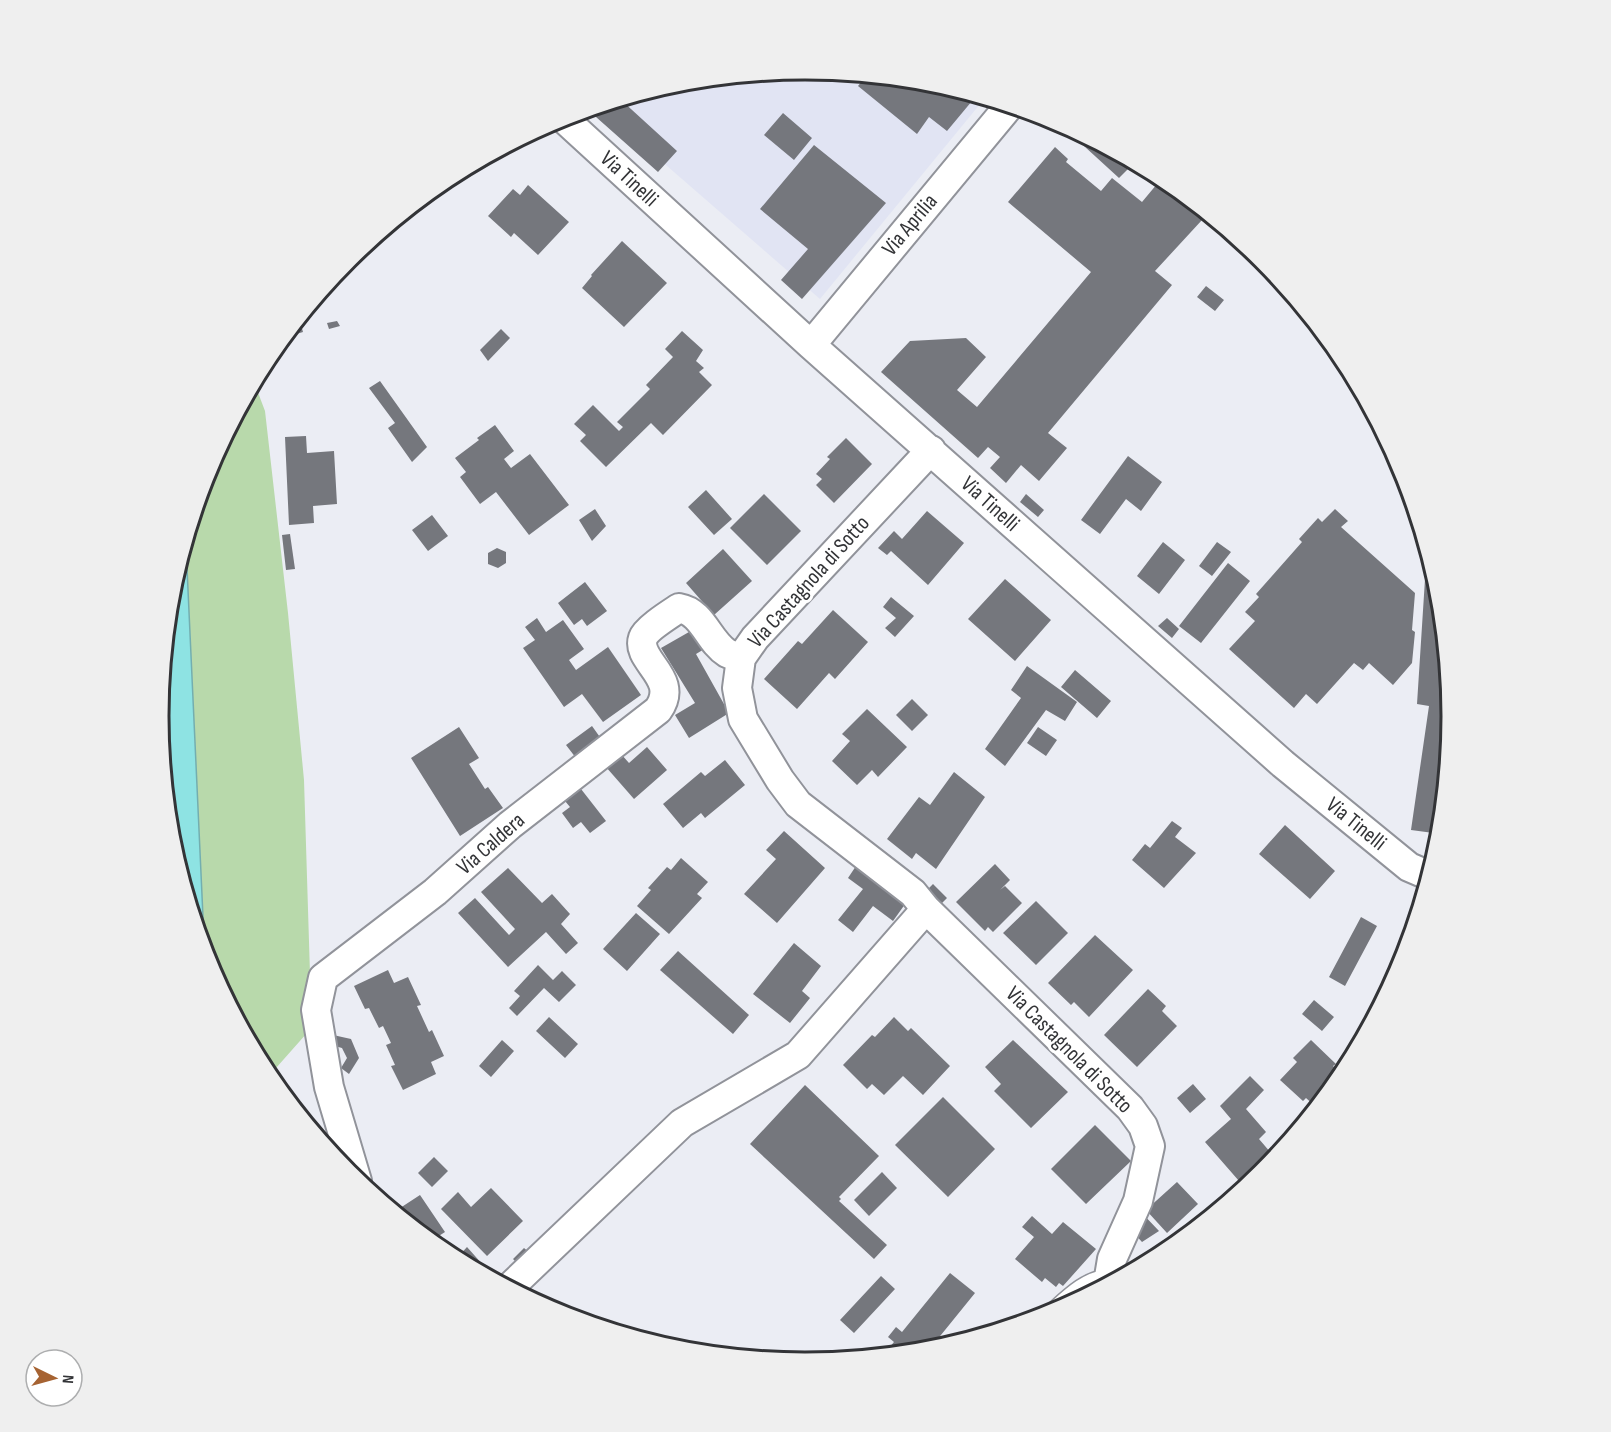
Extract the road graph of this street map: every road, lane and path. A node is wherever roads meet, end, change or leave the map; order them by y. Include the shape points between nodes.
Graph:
1 (1005, 111) edge
2 (570, 125) edge
3 (811, 345) junction
4 (930, 450) junction
5 (741, 658) junction
6 (1422, 873) edge
7 (926, 909) junction
8 (351, 1162) edge
9 (1111, 1274) edge
10 (1103, 1278) edge
11 (515, 1282) edge
12 (1074, 1293) edge

1 - 3 street, Via Aprilia
2 - 3 street, Via Tinelli
3 - 4 street, Via Tinelli
4 - 5 street, Via Castagnola di Sotto via 755,638
4 - 6 street, Via Tinelli via 1283,764 1409,867
5 - 7 street, Via Castagnola di Sotto via 736,688 743,719 780,780 798,804 913,893
5 - 8 street, Via Caldera via 727,653 694,614 679,608 643,638 643,648 665,689 665,701 658,710 323,978 316,1010 329,1087
7 - 9 street, Via Castagnola di Sotto via 1130,1108 1143,1126 1150,1146 1144,1175 1138,1201 1112,1259
7 - 11 street via 798,1055 682,1123
10 - 12 lane

